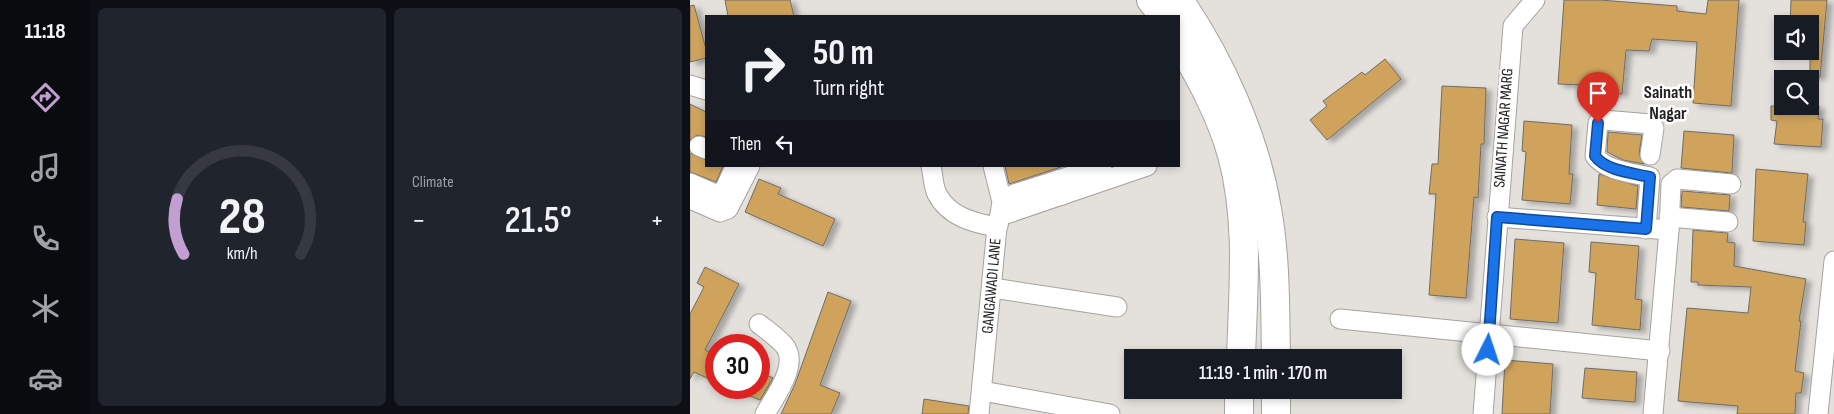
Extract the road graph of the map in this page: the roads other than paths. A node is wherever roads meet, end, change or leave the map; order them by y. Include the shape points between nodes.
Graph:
1 (1151, 0) edge
2 (1179, 0) edge
3 (1536, 0) edge
4 (1163, 15) edge
5 (1180, 43) edge
6 (690, 85) edge
7 (705, 90) edge
8 (1650, 155) dead end
9 (736, 167) edge
10 (749, 167) edge
11 (931, 167) edge
12 (994, 167) edge
13 (1100, 167) edge
14 (1142, 167) edge
15 (1126, 170) edge
16 (690, 183) edge
17 (1731, 184) dead end
18 (1061, 188) junction
19 (720, 192) junction
20 (1014, 194) dead end
21 (690, 200) edge
22 (725, 210) junction
23 (1497, 217) junction
24 (999, 222) junction
25 (1728, 222) dead end
26 (1669, 224) junction
27 (1646, 229) junction
28 (1834, 269) edge
29 (1275, 283) junction
30 (1244, 284) junction
31 (993, 288) junction
32 (1117, 307) dead end
33 (1340, 319) dead end
34 (759, 324) dead end
35 (1489, 334) junction
36 (1241, 349) edge
37 (1276, 349) edge
38 (1660, 351) junction
39 (982, 391) junction
40 (1239, 399) edge
41 (1276, 399) edge
42 (766, 414) edge
43 (979, 414) edge
44 (1110, 414) edge
45 (1238, 414) edge
46 (1276, 414) edge
47 (1483, 414) edge
48 (1653, 414) edge
49 (1818, 414) edge

1 - 4 main road
2 - 29 main road via 1220,70 1254,157 1267,209
3 - 23 street, SAINATH NAGAR MARG via 1513,26
5 - 30 main road via 1212,103 1232,155 1243,224
6 - 7 street
8 - 27 street via 1654,128 1651,124 1603,120 1598,123 1595,156 1600,162 1650,177
9 - 19 street via 724,191
10 - 22 street
11 - 24 street, GANGAWADI LANE via 936,193 965,220
12 - 24 street via 1002,202
13 - 18 street
14 - 15 street
15 - 18 street
16 - 19 street via 715,194
17 - 26 street via 1677,179 1671,184
18 - 20 street
18 - 24 street
19 - 22 street
21 - 22 street via 720,212
23 - 27 street
23 - 35 street, SAINATH NAGAR MARG
24 - 31 street, GANGAWADI LANE
25 - 26 street
26 - 27 street
26 - 38 street
28 - 49 street
29 - 30 main road
29 - 37 main road
30 - 36 main road
31 - 32 street
31 - 39 street, GANGAWADI LANE
33 - 35 street
34 - 42 street via 784,345 790,358 784,379
35 - 38 street
35 - 47 street, SAINATH NAGAR MARG
38 - 48 street
39 - 43 street, GANGAWADI LANE
39 - 44 street
40 - 45 main road
41 - 46 main road

